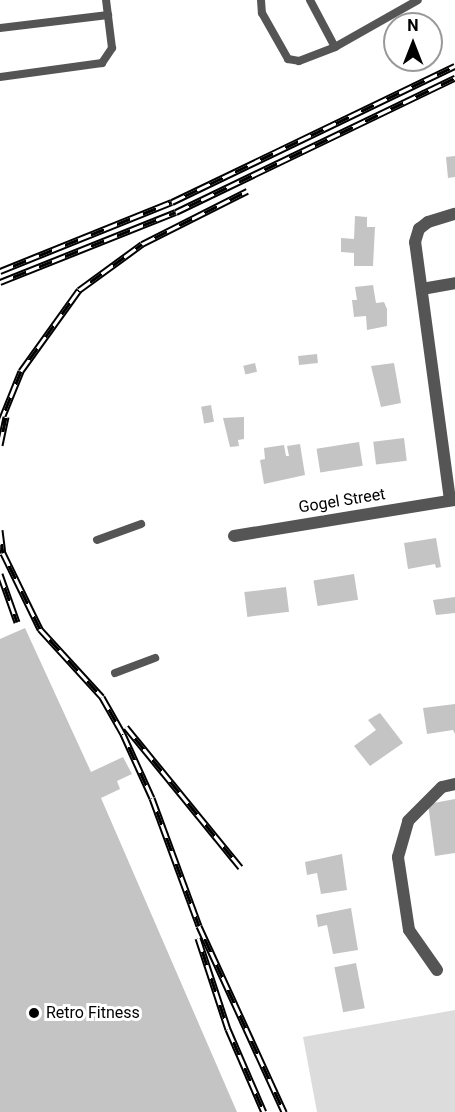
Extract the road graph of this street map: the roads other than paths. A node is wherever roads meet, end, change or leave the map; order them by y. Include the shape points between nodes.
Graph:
1 (106, 0) edge
2 (261, 0) edge
3 (310, 0) edge
4 (418, 0) edge
5 (108, 15) junction
6 (0, 28) edge
7 (334, 47) junction
8 (0, 77) edge
9 (455, 214) edge
10 (455, 283) edge
11 (422, 289) junction
12 (452, 500) edge
13 (141, 524) dead end
14 (234, 536) dead end
15 (97, 540) dead end
16 (155, 658) dead end
17 (115, 673) dead end
18 (455, 784) edge
19 (437, 970) dead end

1 - 5 lane
2 - 7 lane via 262,12 288,59 299,61
3 - 7 lane
4 - 7 lane
5 - 6 lane
5 - 8 lane via 112,48 102,63
9 - 11 street via 428,222 416,235
10 - 11 street
11 - 12 street
12 - 14 street, Gogel Street
13 - 15 lane
16 - 17 lane
18 - 19 street via 442,787 408,821 398,857 409,930

